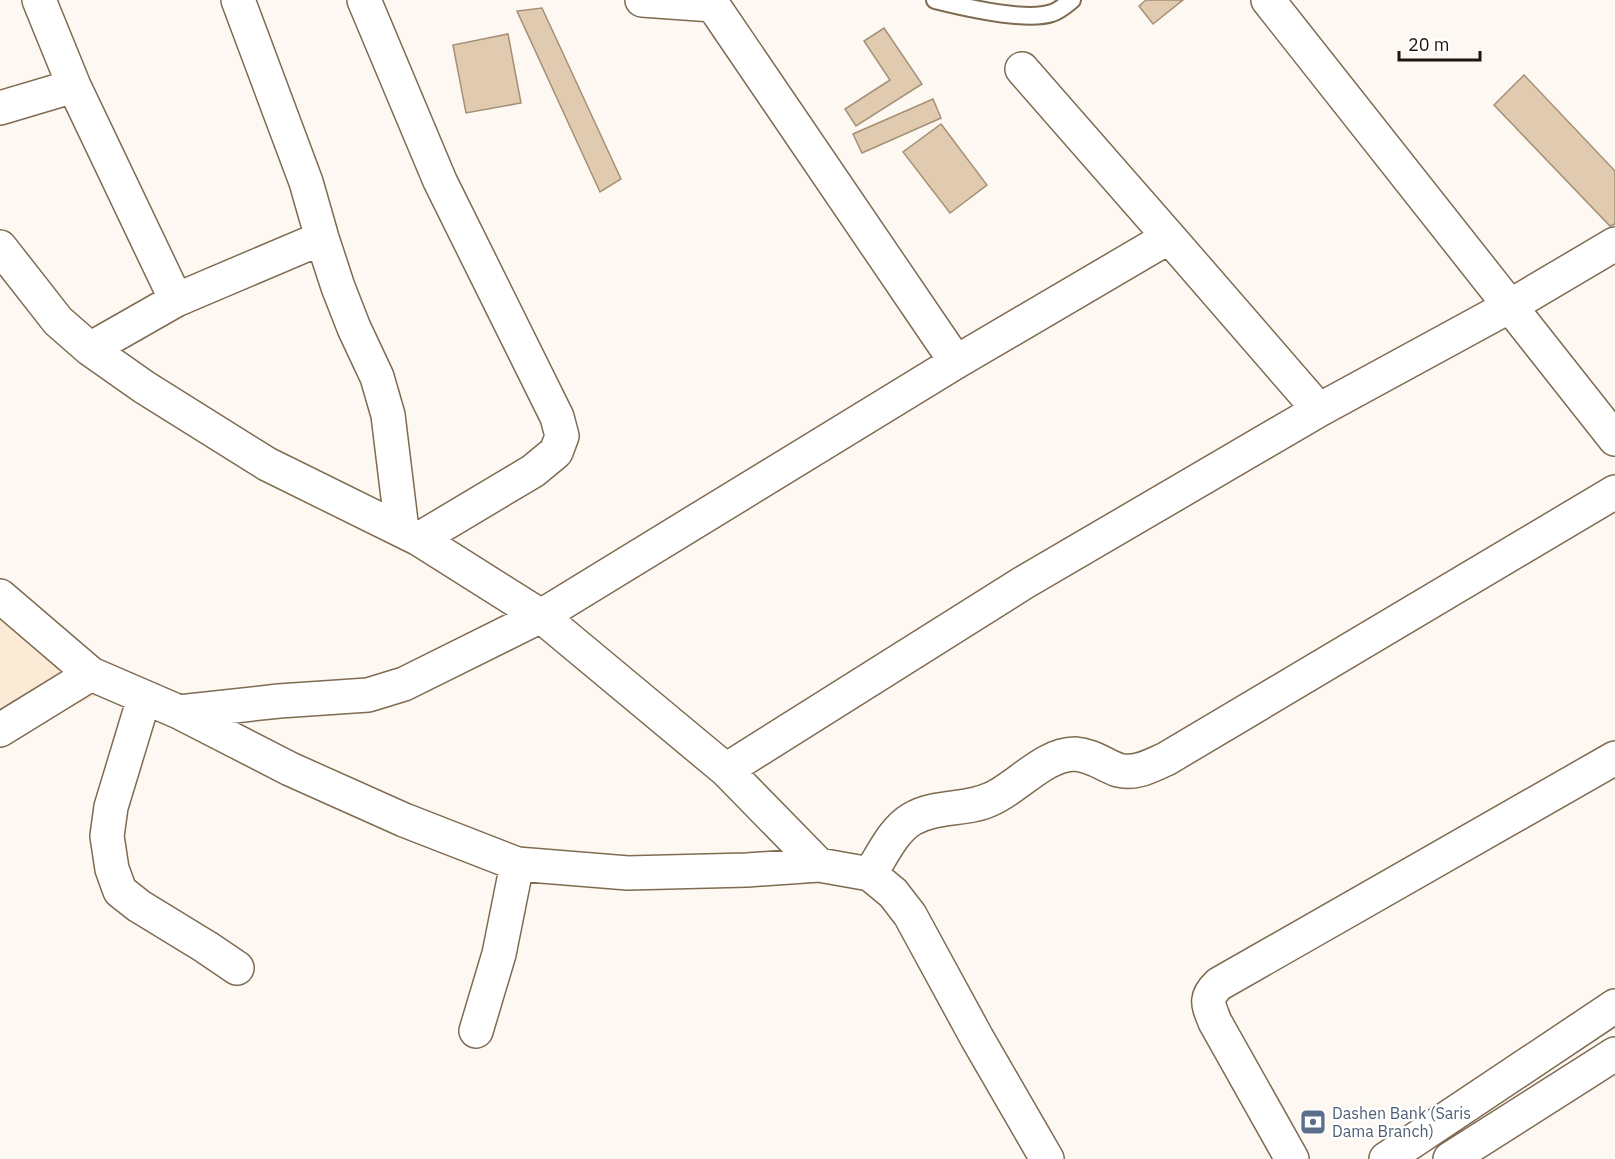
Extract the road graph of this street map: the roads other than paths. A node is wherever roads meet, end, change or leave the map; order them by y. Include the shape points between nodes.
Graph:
1 (39, 0) edge
2 (238, 0) edge
3 (364, 0) edge
4 (642, 0) edge
5 (935, 0) edge
6 (1072, 0) edge
7 (1268, 0) edge
8 (712, 3) edge
9 (1022, 69) dead end
10 (74, 86) junction
11 (0, 108) edge
12 (1169, 237) junction
13 (322, 238) junction
14 (1615, 244) edge
15 (0, 247) edge
16 (176, 300) junction
17 (1510, 306) junction
18 (90, 350) junction
19 (956, 362) junction
20 (1319, 410) junction
21 (1615, 439) edge
22 (1615, 492) edge
23 (411, 534) junction
24 (0, 596) edge
25 (541, 616) junction
26 (91, 674) junction
27 (144, 698) junction
28 (179, 712) junction
29 (0, 730) edge
30 (1615, 758) edge
31 (726, 770) junction
32 (517, 864) junction
33 (819, 865) junction
34 (870, 874) junction
35 (237, 968) dead end
36 (1615, 1006) edge
37 (476, 1031) dead end
38 (1615, 1054) edge
39 (1047, 1159) edge
40 (1292, 1159) edge
41 (1386, 1159) edge
42 (1450, 1159) edge

1 - 10 street
2 - 13 street via 306,182
3 - 23 street via 440,182 557,417 562,436 556,452 533,471
4 - 8 street
5 - 6 lane via 977,11 1034,16 1053,13
7 - 17 street
8 - 19 street
9 - 12 street
10 - 11 street
10 - 16 street
12 - 19 street
12 - 20 street
13 - 16 street
13 - 23 street via 354,328 377,377
14 - 17 street
15 - 18 street via 58,321
16 - 18 street
17 - 20 street
17 - 21 street
18 - 23 street via 267,464
19 - 25 street
20 - 31 street via 1023,583
22 - 34 street via 1166,759 1140,770 1119,771 1099,760 1075,754 1053,760 991,800 930,811 910,820 895,835
23 - 25 street
24 - 26 street
25 - 28 street via 404,684 368,695
25 - 31 street
26 - 27 street
26 - 29 street
27 - 28 street
27 - 35 street via 111,807 107,836 112,869 120,891
28 - 32 street via 290,769 404,820
30 - 40 street via 1219,984 1210,993 1208,1004 1215,1022
31 - 33 street
32 - 33 street via 628,873
32 - 37 street via 499,954
33 - 34 street
34 - 39 street via 893,892 910,915
36 - 41 street
38 - 42 street

